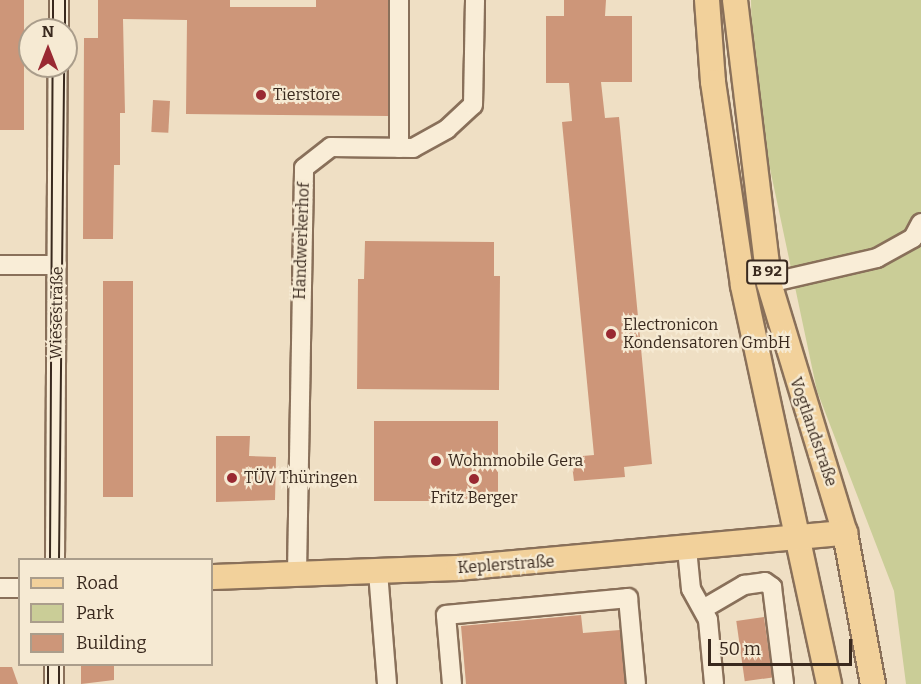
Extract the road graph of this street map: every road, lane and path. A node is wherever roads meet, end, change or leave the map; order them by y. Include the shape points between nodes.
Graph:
1 (59, 0) edge
2 (399, 0) edge
3 (475, 0) edge
4 (707, 0) edge
5 (735, 0) edge
6 (59, 18) edge
7 (58, 78) edge
8 (399, 148) junction
9 (921, 223) edge
10 (0, 265) edge
11 (57, 265) junction
12 (769, 283) junction
13 (845, 533) junction
14 (799, 539) junction
15 (687, 549) junction
16 (54, 558) edge
17 (378, 572) junction
18 (297, 573) junction
19 (213, 577) edge
20 (0, 588) edge
21 (18, 588) edge
22 (703, 609) junction
23 (54, 666) edge
24 (54, 684) edge
25 (387, 684) edge
26 (452, 684) edge
27 (636, 684) edge
28 (714, 684) edge
29 (784, 684) edge
30 (829, 684) edge
31 (873, 684) edge

1 - 6 street
2 - 8 street
3 - 8 street, Handwerkerhof via 473,105 447,129 413,148
4 - 14 main road, Vogtlandstraße / B 92 via 715,94 743,286
5 - 12 main road, Vogtlandstraße / B 92
7 - 11 street, Wiesestraße
8 - 18 street, Handwerkerhof via 331,147 304,168
9 - 12 street via 913,238 876,258
10 - 11 street
11 - 16 street, Wiesestraße
12 - 13 main road, Vogtlandstraße / B 92
13 - 14 main road, Keplerstraße
13 - 31 main road, Vogtlandstraße / B 92
14 - 15 main road, Keplerstraße
14 - 30 main road, Vogtlandstraße / B 92
15 - 17 main road, Keplerstraße
15 - 22 street via 691,589
17 - 18 main road, Keplerstraße
17 - 25 street
18 - 19 main road, Keplerstraße
20 - 21 street
22 - 28 street
22 - 29 street via 744,585 765,582 772,587
23 - 24 street
26 - 27 street via 446,615 628,598

